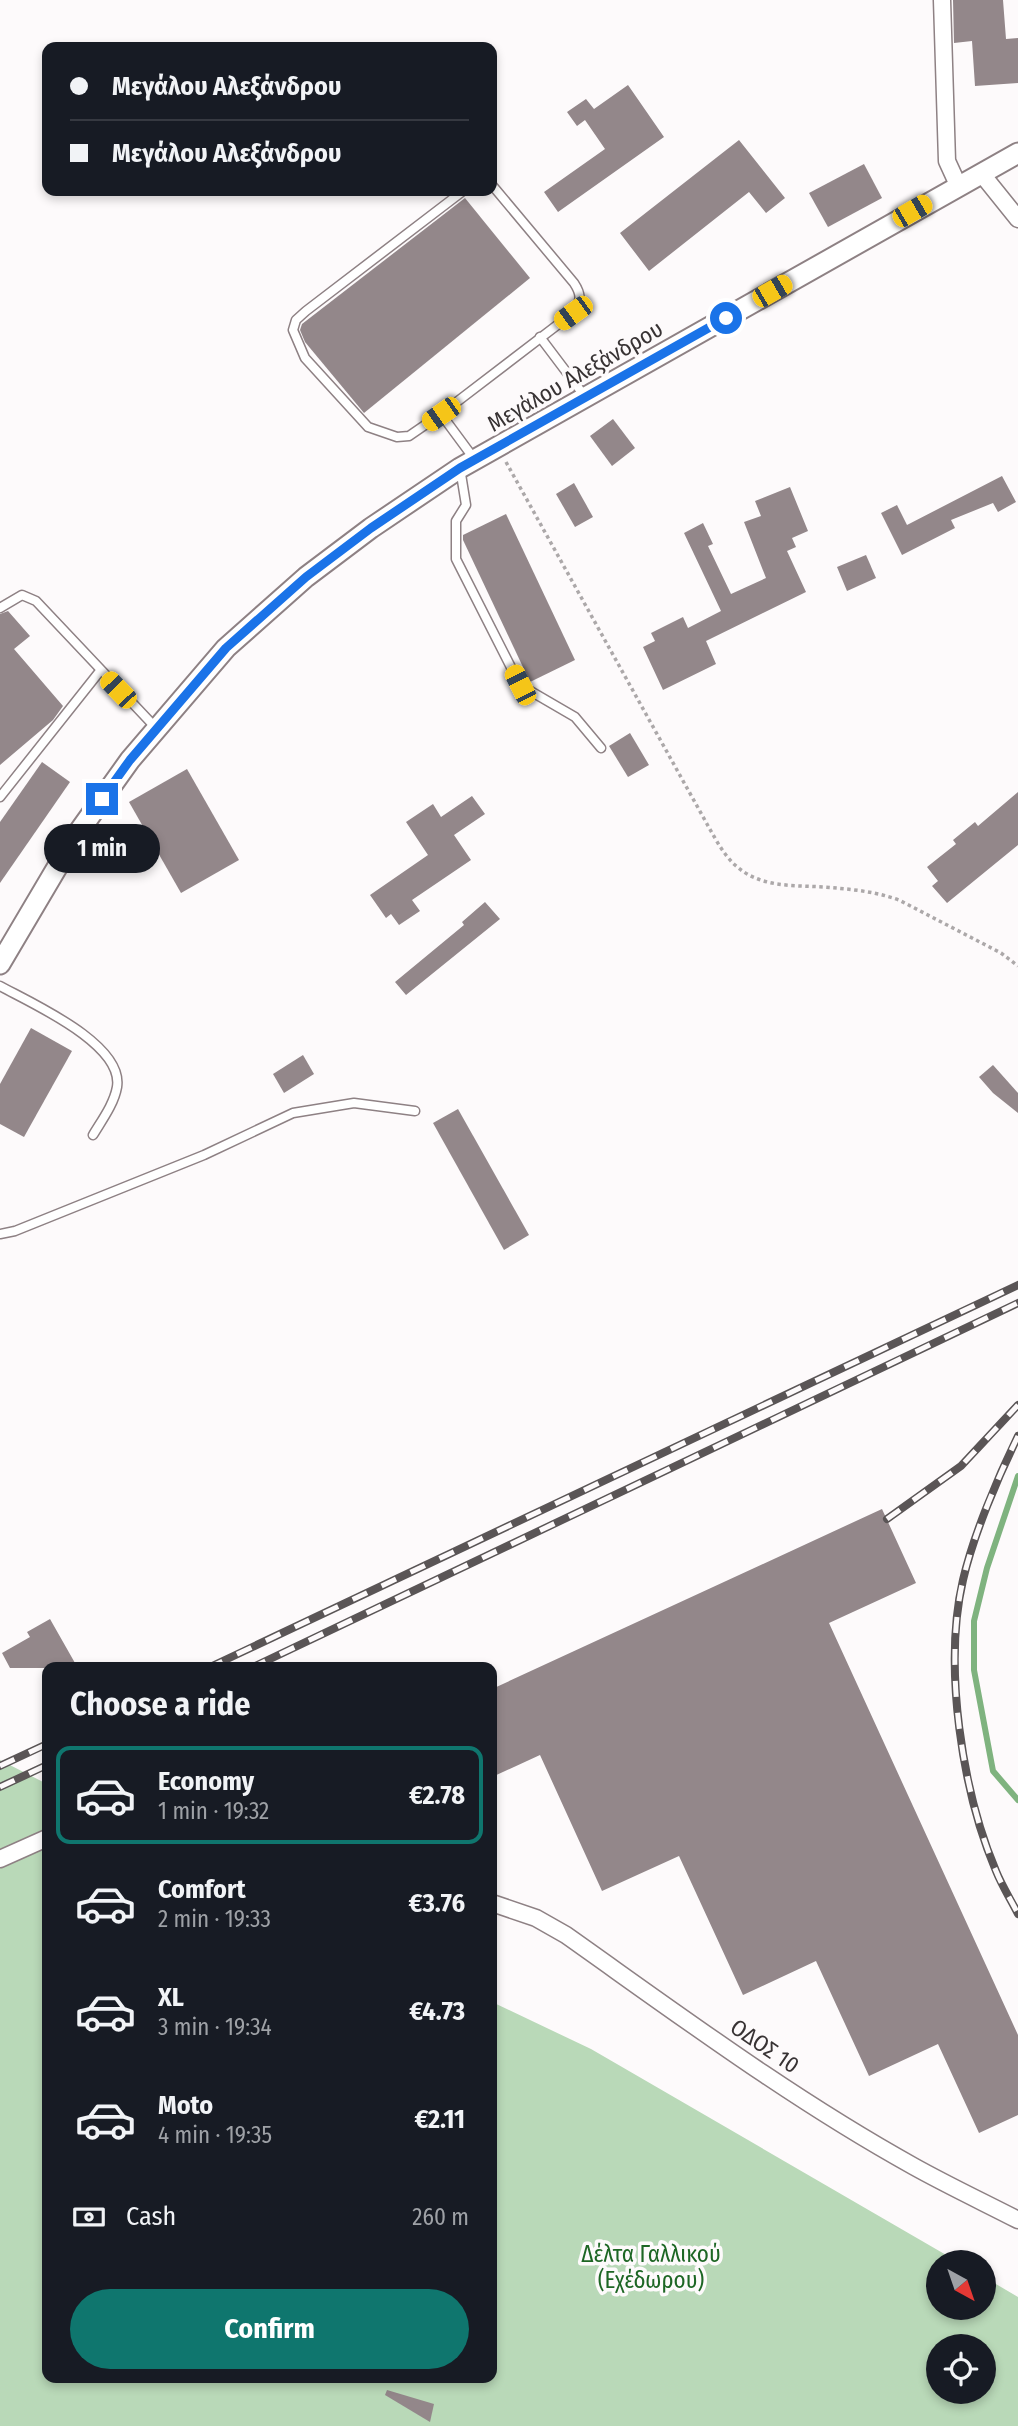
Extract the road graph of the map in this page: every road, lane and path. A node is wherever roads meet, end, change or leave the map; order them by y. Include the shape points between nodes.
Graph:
1 (942, 0) edge
2 (1018, 153) edge
3 (981, 173) junction
4 (958, 185) junction
5 (497, 191) edge
6 (456, 196) edge
7 (1018, 219) edge
8 (540, 337) junction
9 (586, 398) junction
10 (441, 414) junction
11 (498, 448) junction
12 (468, 464) junction
13 (0, 608) edge
14 (100, 671) junction
15 (156, 728) junction
16 (601, 748) dead end
17 (0, 797) edge
18 (0, 964) edge
19 (1018, 966) edge
20 (0, 986) edge
21 (415, 1111) dead end
22 (93, 1135) dead end
23 (0, 1234) edge
24 (42, 1841) edge
25 (0, 1860) edge
26 (497, 1905) edge
27 (1018, 2220) edge

1 - 4 street via 947,161
2 - 3 street, Μεγάλου Αλεξάνδρου
3 - 4 street, Μεγάλου Αλεξάνδρου
3 - 7 street
4 - 9 street, Μεγάλου Αλεξάνδρου
5 - 8 lane via 579,291 573,313
6 - 10 lane via 306,311 293,330 305,358 368,427 397,437 410,436
8 - 9 lane
8 - 10 lane
9 - 11 street, Μεγάλου Αλεξάνδρου
10 - 12 lane
11 - 12 street, Μεγάλου Αλεξάνδρου
11 - 19 path via 721,849 736,866 757,879 783,886 859,891 899,900
12 - 15 street, Μεγάλου Αλεξάνδρου via 306,577 226,648
12 - 16 lane via 466,505 456,521 456,559 520,685 575,718
13 - 14 lane via 23,595 36,601
14 - 15 lane
14 - 17 lane
15 - 18 street, Μεγάλου Αλεξάνδρου via 75,837
20 - 22 lane via 89,1037 112,1063 117,1087
21 - 23 lane via 354,1103 293,1113 152,1177
24 - 25 street
26 - 27 street, ΟΔΟΣ 10 via 536,1918 566,1935 794,2093 913,2166

